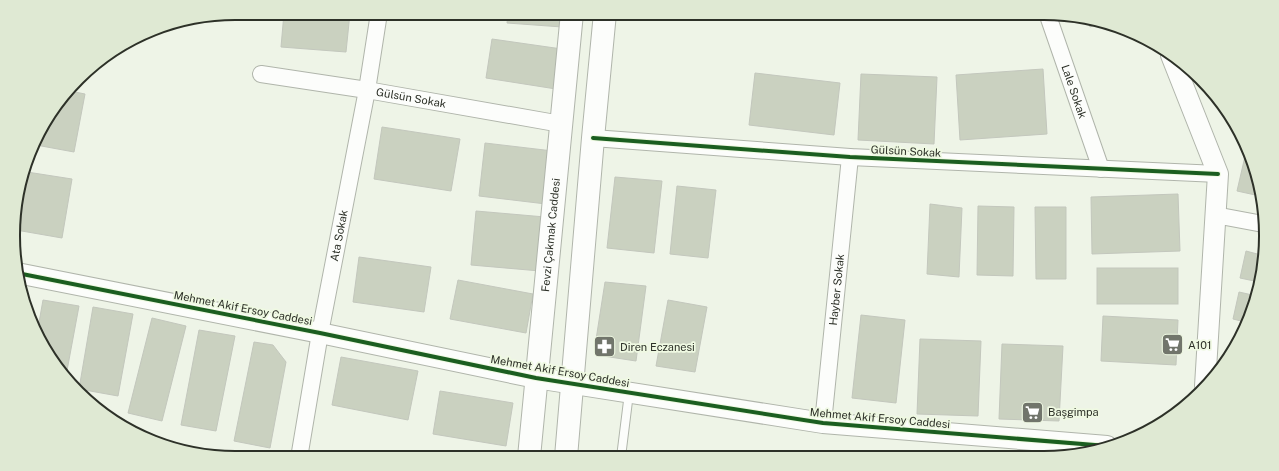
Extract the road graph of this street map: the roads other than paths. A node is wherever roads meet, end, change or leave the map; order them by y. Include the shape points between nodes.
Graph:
1 (378, 20) edge
2 (571, 20) edge
3 (604, 20) edge
4 (1049, 20) edge
5 (1176, 66) edge
6 (261, 74) dead end
7 (366, 90) junction
8 (561, 124) junction
9 (593, 138) junction
10 (850, 157) junction
11 (1100, 169) junction
12 (1218, 174) junction
13 (1215, 215) junction
14 (1259, 223) edge
15 (23, 274) edge
16 (320, 333) junction
17 (536, 378) junction
18 (1205, 379) edge
19 (572, 383) junction
20 (629, 392) junction
21 (823, 423) junction
22 (1095, 445) edge
23 (300, 451) edge
24 (530, 451) edge
25 (566, 451) edge
26 (622, 451) edge

1 - 7 street, Ata Sokak
2 - 8 main road, Fevzi Çakmak Caddesi
3 - 9 main road
4 - 11 street, Lale Sokak
5 - 12 street
6 - 7 street, Gülsün Sokak
7 - 8 street, Gülsün Sokak
7 - 16 street, Ata Sokak
8 - 17 main road, Fevzi Çakmak Caddesi
9 - 10 street, Gülsün Sokak
9 - 19 main road
10 - 11 street, Gülsün Sokak
10 - 21 street, Hayber Sokak
11 - 12 street, Gülsün Sokak
12 - 13 street
13 - 14 street
13 - 18 street
15 - 16 street, Mehmet Akif Ersoy Caddesi
16 - 17 street, Mehmet Akif Ersoy Caddesi
16 - 23 street, Ata Sokak
17 - 19 street, Mehmet Akif Ersoy Caddesi
17 - 24 main road, Fevzi Çakmak Caddesi
19 - 20 street, Mehmet Akif Ersoy Caddesi
19 - 25 main road
20 - 21 street, Mehmet Akif Ersoy Caddesi
20 - 26 lane
21 - 22 street, Mehmet Akif Ersoy Caddesi

